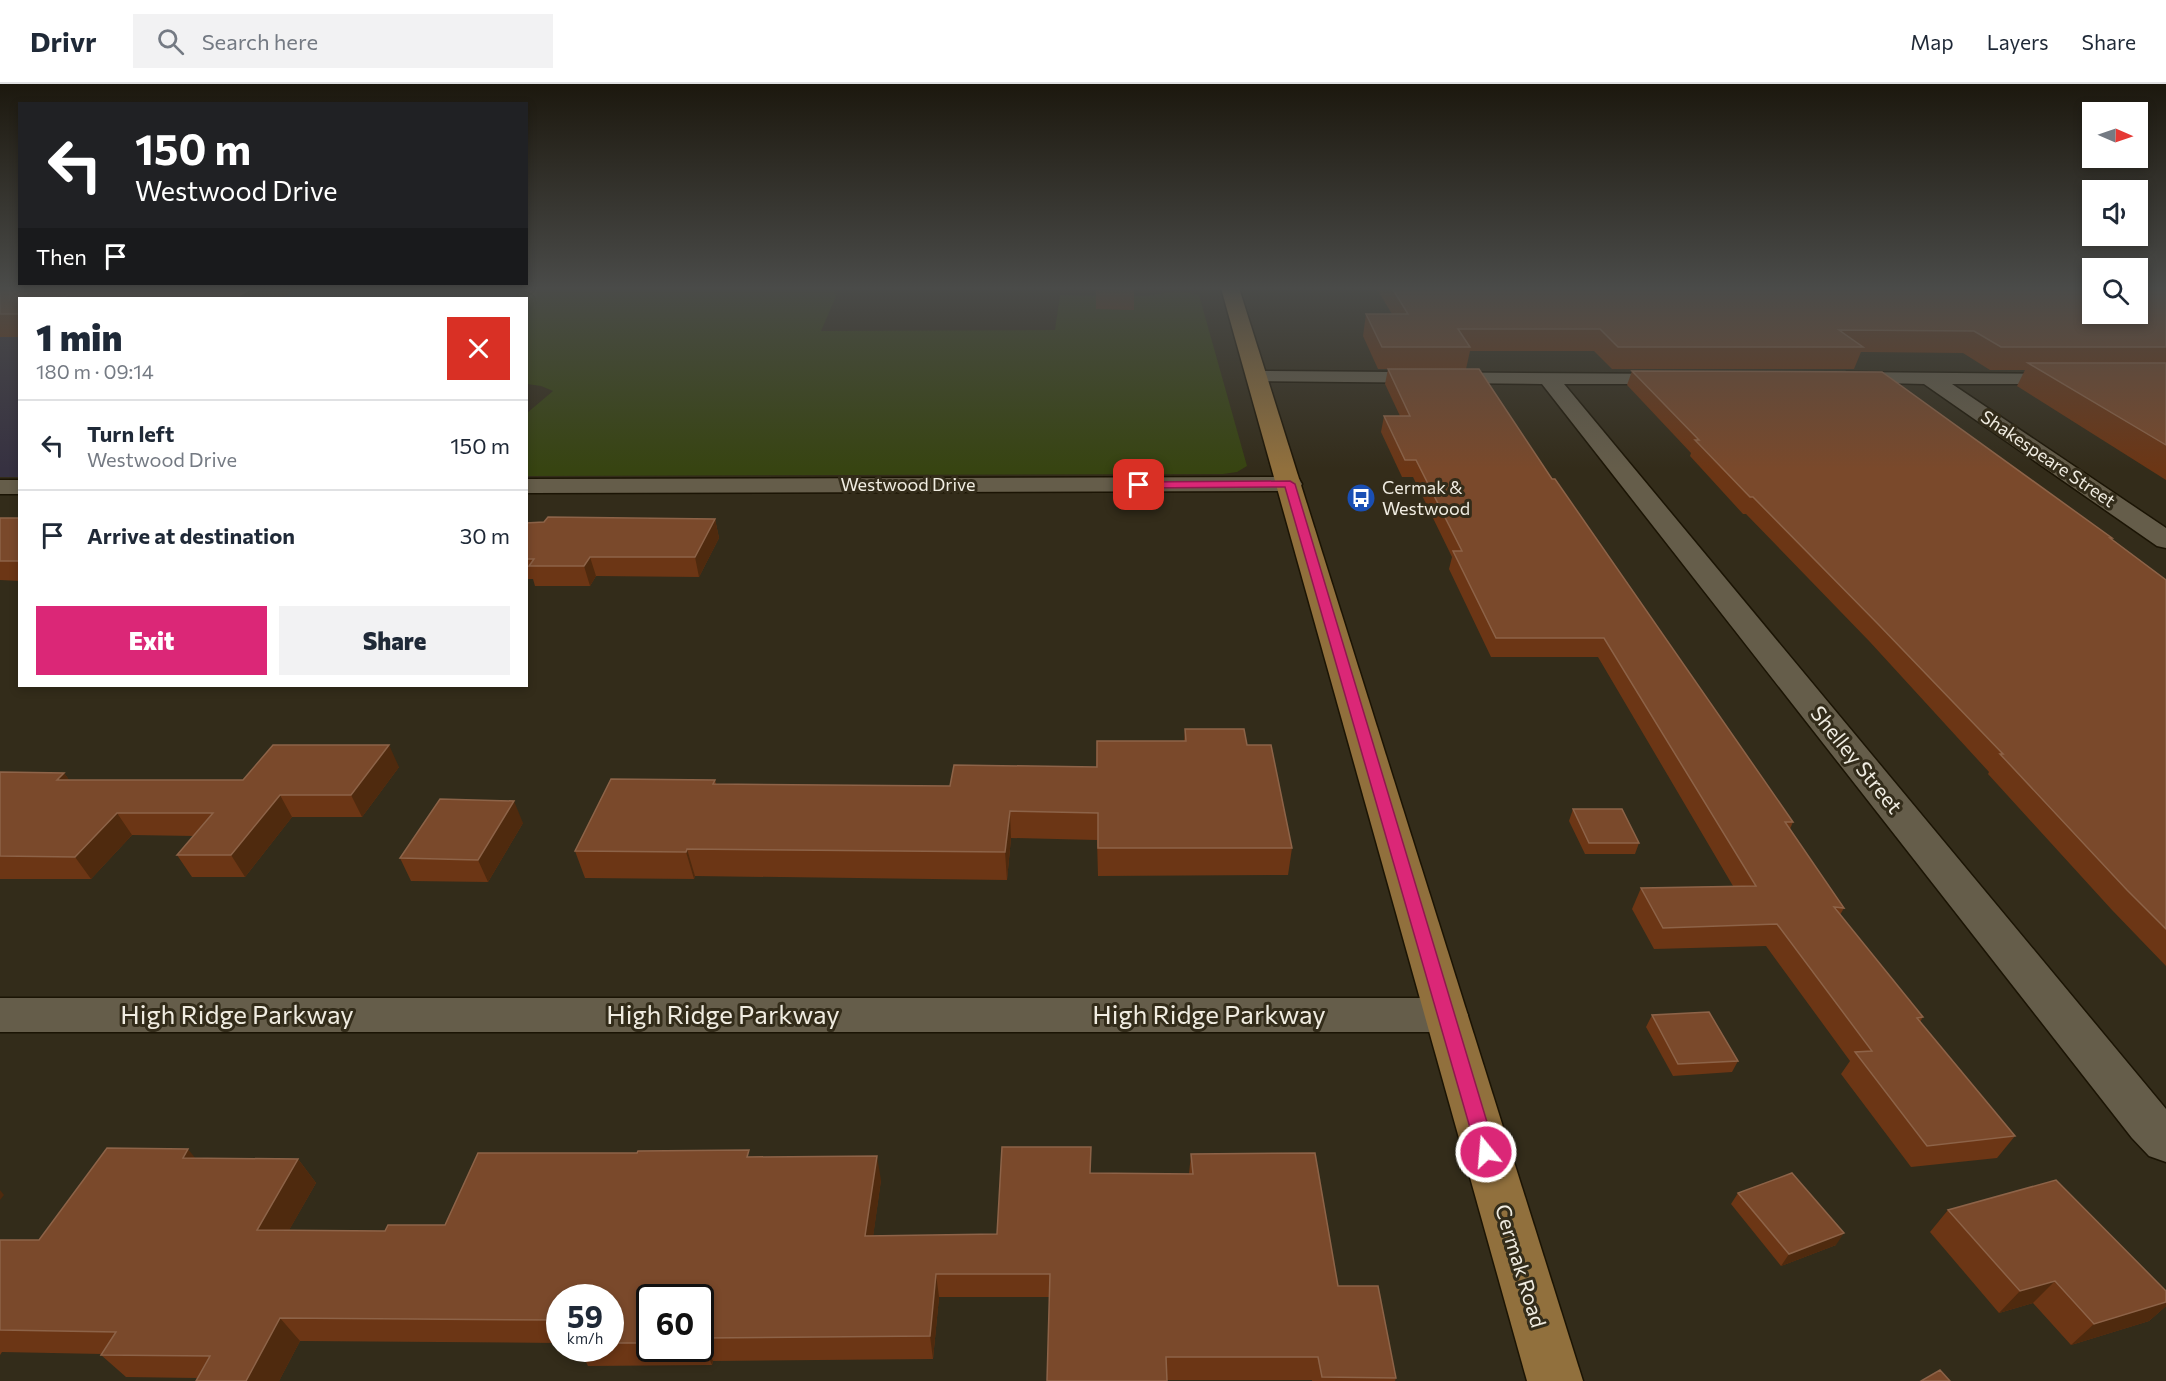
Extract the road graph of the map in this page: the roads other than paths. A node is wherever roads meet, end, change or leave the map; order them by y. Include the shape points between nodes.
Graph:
1 (1248, 349) edge
2 (1257, 377) junction
3 (1548, 378) junction
4 (1689, 378) edge
5 (1828, 378) edge
6 (1929, 378) junction
7 (2083, 378) edge
8 (1290, 484) junction
9 (528, 486) edge
10 (0, 487) edge
11 (18, 487) edge
12 (2166, 540) edge
13 (0, 1015) edge
14 (1446, 1015) junction
15 (2166, 1141) edge
16 (1555, 1381) edge

1 - 2 main road, Cermak Road
2 - 3 street
2 - 8 main road, Cermak Road
3 - 4 street
3 - 15 street, Shelley Street
5 - 6 street
6 - 7 street
6 - 12 street, Shakespeare Street
8 - 9 street, Westwood Drive
8 - 14 main road, Cermak Road
10 - 11 street
13 - 14 street, High Ridge Parkway
14 - 16 main road, Cermak Road

